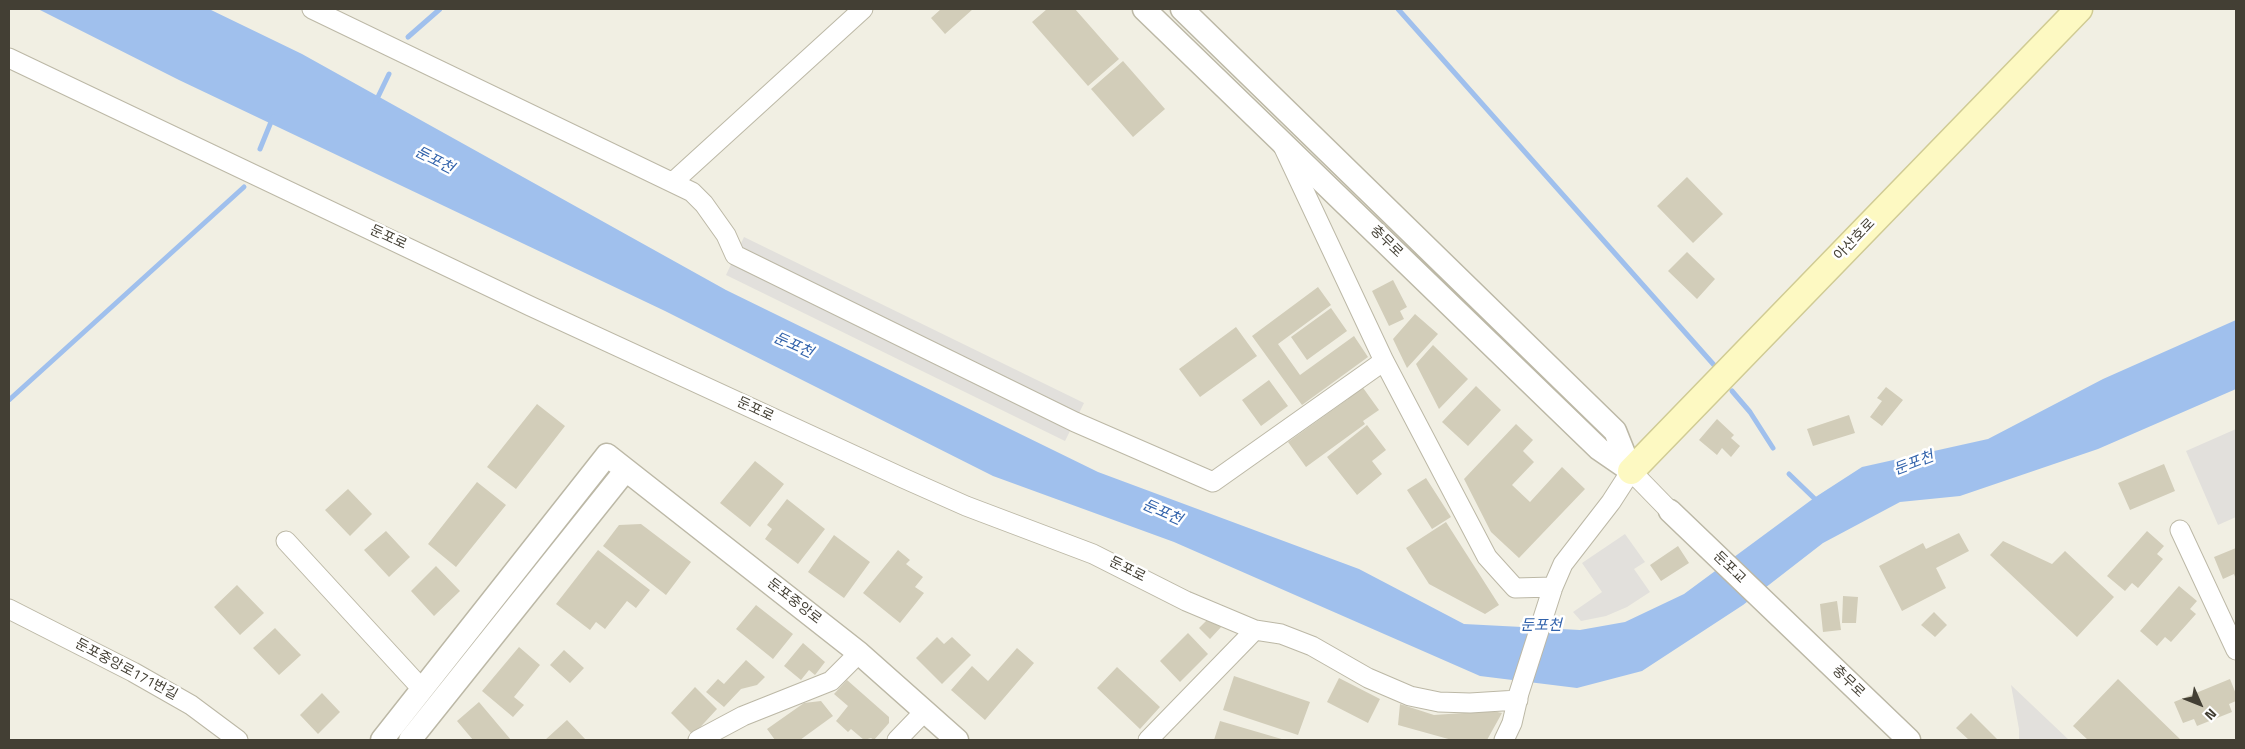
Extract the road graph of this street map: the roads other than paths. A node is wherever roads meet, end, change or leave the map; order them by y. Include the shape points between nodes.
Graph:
1 (312, 9) edge
2 (863, 9) edge
3 (1144, 9) edge
4 (1182, 9) edge
5 (2079, 9) edge
6 (9, 58) edge
7 (1280, 140) junction
8 (673, 182) junction
9 (1384, 362) junction
10 (625, 471) junction
11 (1631, 471) junction
12 (1670, 511) joint
13 (2180, 530) dead end
14 (286, 541) dead end
15 (1551, 594) junction
16 (9, 609) edge
17 (1788, 624) joint
18 (1255, 630) junction
19 (2236, 650) edge
20 (860, 653) junction
21 (422, 689) junction
22 (1519, 697) junction
23 (925, 711) junction
24 (1513, 732) edge
25 (238, 740) edge
26 (382, 740) edge
27 (410, 740) edge
28 (698, 740) edge
29 (897, 740) edge
30 (957, 740) edge
31 (1148, 740) edge
32 (1504, 740) edge
33 (1909, 740) edge

1 - 8 street
2 - 8 street
3 - 7 street, 충무로
4 - 11 street, 충무로 via 1615,432
5 - 11 main road, 아산호로
6 - 18 street, 둔포로 via 530,306 894,474 966,506 1093,554 1186,601
7 - 9 street
7 - 11 street, 충무로 via 1599,449
8 - 9 street via 692,192 704,204 726,235 735,255 1075,422 1212,482
9 - 15 street via 1486,557 1515,588
10 - 20 street, 둔포중앙로
10 - 21 street, 둔포중앙로 via 607,455
10 - 27 street
11 - 12 street, 충무로
11 - 15 street via 1563,564
12 - 17 street, 둔포교
13 - 19 street
14 - 21 street
15 - 22 street
16 - 25 street, 둔포중앙로171번길 via 191,705
17 - 33 street, 충무로
18 - 22 street, 둔포로 via 1281,634 1312,646 1368,678 1410,696 1454,702
18 - 31 street
20 - 23 street, 둔포중앙로
20 - 28 street via 831,681 743,716
21 - 26 street, 둔포중앙로
22 - 24 street
23 - 29 street
23 - 30 street, 둔포중앙로
24 - 32 street

